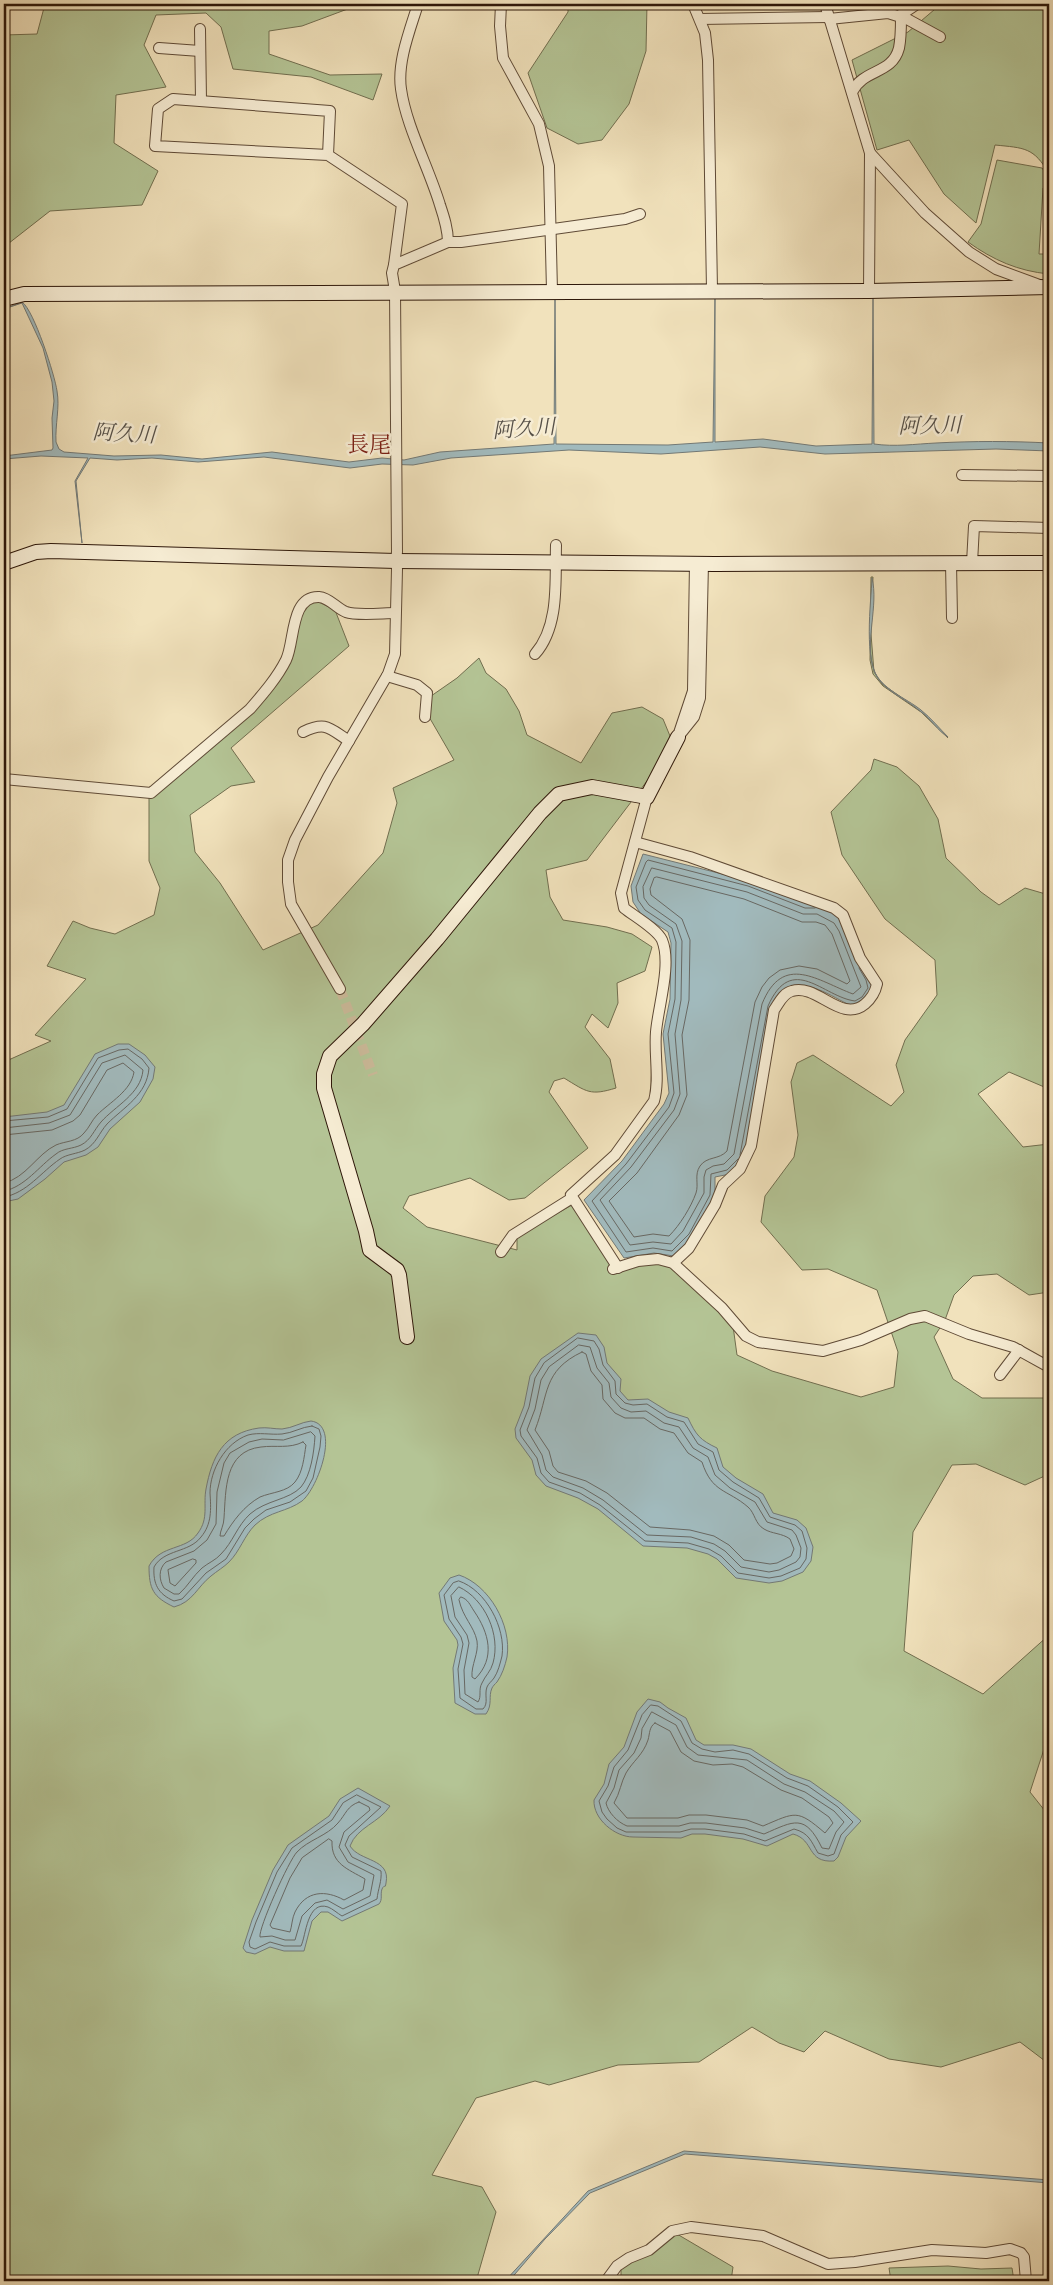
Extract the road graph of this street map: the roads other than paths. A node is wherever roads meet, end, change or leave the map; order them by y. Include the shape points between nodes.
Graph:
1 (418, 4) edge
2 (693, 4) edge
3 (825, 4) edge
4 (917, 4) edge
5 (502, 6) edge
6 (900, 16) junction
7 (828, 18) junction
8 (700, 19) junction
9 (200, 29) dead end
10 (940, 37) dead end
11 (159, 48) dead end
12 (200, 51) junction
13 (852, 92) junction
14 (201, 101) junction
15 (870, 153) junction
16 (328, 155) junction
17 (640, 214) dead end
18 (550, 229) junction
19 (448, 242) junction
20 (394, 265) junction
21 (1047, 287) edge
22 (712, 290) junction
23 (552, 291) junction
24 (869, 291) junction
25 (395, 292) junction
26 (4, 299) edge
27 (962, 475) dead end
28 (1049, 476) edge
29 (1049, 528) edge
30 (556, 544) dead end
31 (396, 561) junction
32 (555, 562) junction
33 (4, 563) edge
34 (699, 563) junction
35 (951, 563) junction
36 (972, 563) junction
37 (1049, 563) edge
38 (396, 613) junction
39 (952, 618) dead end
40 (535, 654) dead end
41 (387, 676) junction
42 (425, 717) dead end
43 (302, 732) dead end
44 (678, 737) joint
45 (349, 741) junction
46 (4, 778) edge
47 (647, 797) junction
48 (635, 842) junction
49 (340, 989) tunnel mouth
50 (572, 1198) junction
51 (501, 1252) dead end
52 (673, 1264) junction
53 (407, 1337) dead end
54 (1018, 1350) junction
55 (1049, 1367) edge
56 (1000, 1375) dead end
57 (606, 2281) edge
58 (1026, 2281) edge

1 - 19 street via 402,64 400,88 433,179 448,231
2 - 8 street
3 - 7 street
4 - 6 street
5 - 18 street via 503,58 539,124 549,166
6 - 7 street via 870,13
6 - 10 street
6 - 13 street via 898,49 890,64 864,76
7 - 8 street
7 - 13 street
8 - 22 street via 708,60
9 - 12 street
11 - 12 street
12 - 14 street
13 - 15 street
14 - 16 street via 330,111
14 - 16 street via 173,99 158,109 155,146
15 - 21 street via 925,213 969,252 996,268
15 - 24 street
16 - 20 street via 402,204
17 - 18 street
18 - 19 street
18 - 23 street
19 - 20 street
20 - 25 street
21 - 24 street
22 - 23 street
22 - 24 street
23 - 25 street
25 - 26 street via 24,294
25 - 31 street
27 - 28 street
29 - 36 street via 974,526
30 - 32 street
31 - 32 street
31 - 33 street via 51,551 36,552
31 - 38 street
32 - 34 street
32 - 40 street via 553,616 542,646
34 - 35 street
34 - 44 street via 702,688 694,717
35 - 36 street
35 - 39 street
36 - 37 street
38 - 41 street via 395,654
38 - 46 street via 346,612 331,601 311,598 297,614 287,658 261,697 151,793
41 - 42 street via 417,685 427,693
41 - 45 street
43 - 45 street via 316,725 324,726
44 - 47 street
45 - 49 street via 295,840 288,860 290,904
47 - 48 street
47 - 53 street via 592,787 559,794 540,812 363,1024 330,1056 324,1074 329,1110 370,1250 399,1275
48 - 50 street via 621,893 624,908 657,933 662,941 665,962 656,1033 657,1091 654,1101 615,1156 571,1195
48 - 52 street via 699,860 834,908 844,915 860,958 877,984 871,999 858,1009 846,1009 805,991 793,990 783,996 774,1010 751,1146 740,1168 723,1185 689,1248
50 - 51 street via 513,1235
50 - 52 street via 615,1268 658,1259
52 - 54 street via 722,1308 746,1336 758,1342 823,1351 925,1316
54 - 55 street
54 - 56 street
57 - 58 street via 617,2266 629,2258 649,2250 672,2231 691,2227 763,2236 828,2264 932,2250 986,2253 1010,2250 1024,2257

